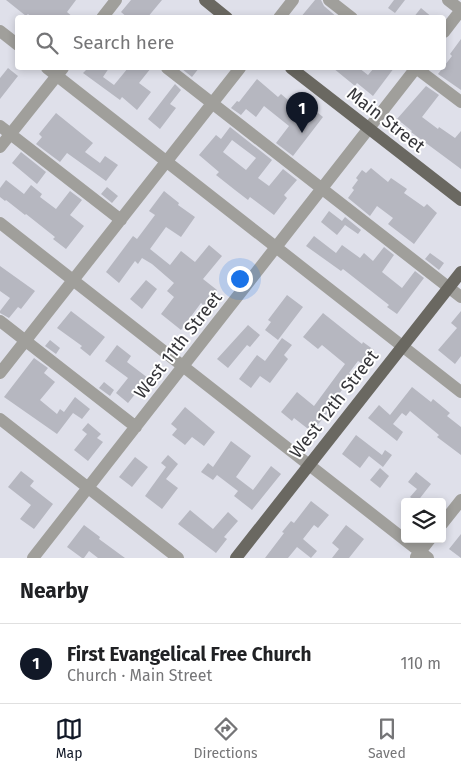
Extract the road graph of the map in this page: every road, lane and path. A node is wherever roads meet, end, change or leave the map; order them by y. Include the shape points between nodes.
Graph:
1 (116, 0) edge
2 (205, 0) edge
3 (293, 0) edge
4 (329, 0) edge
5 (448, 0) edge
6 (461, 10) edge
7 (104, 15) edge
8 (223, 15) edge
9 (281, 15) edge
10 (348, 15) edge
11 (446, 29) edge
12 (0, 31) edge
13 (15, 43) edge
14 (55, 70) edge
15 (170, 70) edge
16 (238, 70) edge
17 (294, 70) edge
18 (414, 70) edge
19 (419, 70) edge
20 (461, 102) edge
21 (213, 103) junction
22 (368, 128) junction
23 (5, 130) edge
24 (0, 147) edge
25 (167, 162) junction
26 (322, 188) junction
27 (461, 200) edge
28 (121, 220) junction
29 (0, 223) edge
30 (276, 248) junction
31 (461, 272) edge
32 (73, 280) junction
33 (448, 287) junction
34 (461, 297) edge
35 (0, 321) edge
36 (26, 340) junction
37 (402, 346) junction
38 (183, 367) junction
39 (0, 373) edge
40 (461, 392) edge
41 (0, 419) edge
42 (136, 427) junction
43 (309, 465) junction
44 (88, 488) junction
45 (461, 500) edge
46 (446, 519) edge
47 (428, 543) edge
48 (421, 556) edge
49 (33, 558) edge
50 (178, 558) edge
51 (236, 558) edge

1 - 7 street
2 - 8 main road
3 - 9 street
4 - 10 street
5 - 6 street
6 - 11 street
12 - 13 street
14 - 23 street
14 - 25 street
15 - 21 street
16 - 21 street
17 - 22 main road, Main Street
18 - 22 street, West 11th Street
19 - 20 street
21 - 25 street
21 - 26 street
22 - 26 street, West 11th Street
22 - 27 main road, Main Street
23 - 24 street
23 - 28 street
25 - 28 street
25 - 30 street
26 - 30 street, West 11th Street
26 - 33 street
28 - 32 street
29 - 32 street
30 - 37 street
30 - 38 street, West 11th Street
31 - 33 main road, West 12th Street
32 - 36 street
32 - 38 street
33 - 34 street
33 - 37 main road, West 12th Street
35 - 36 street
36 - 39 street
36 - 42 street
37 - 40 street
37 - 43 main road, West 12th Street
38 - 42 street, West 11th Street
38 - 43 street
41 - 44 street
42 - 44 street, West 11th Street
43 - 48 street
43 - 51 main road, West 12th Street
44 - 49 street, West 11th Street
44 - 50 street
45 - 46 street
47 - 48 street

